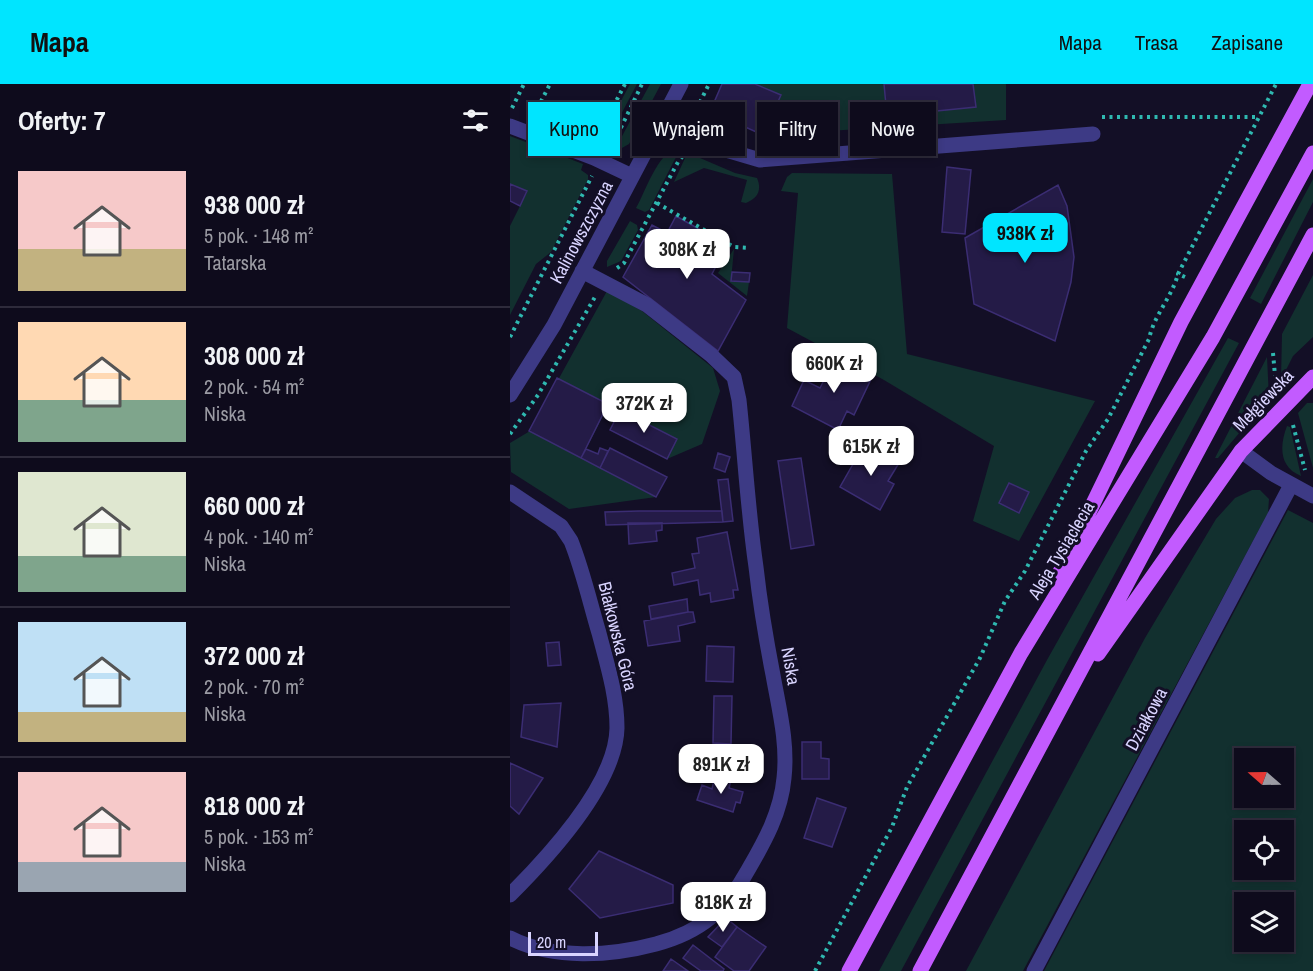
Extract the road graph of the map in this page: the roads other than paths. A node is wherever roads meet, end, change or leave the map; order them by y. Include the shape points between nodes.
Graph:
1 (681, 84) edge
2 (1310, 84) edge
3 (672, 102) edge
4 (510, 126) edge
5 (1092, 134) dead end
6 (1313, 153) edge
7 (643, 156) edge
8 (745, 156) edge
9 (632, 176) junction
10 (1313, 235) edge
11 (582, 271) junction
12 (1313, 377) edge
13 (510, 395) edge
14 (1241, 451) junction
15 (1292, 485) junction
16 (510, 492) edge
17 (1313, 496) edge
18 (1021, 653) junction
19 (1058, 711) junction
20 (510, 895) edge
21 (510, 938) edge
22 (849, 971) edge
23 (920, 971) edge
24 (1034, 971) edge

1 - 3 street, Kalinowszczyzna
2 - 18 main road via 1181,322
4 - 9 street
5 - 8 street via 760,160
6 - 18 main road, Aleja Tysiąclecia via 1213,337
7 - 9 street, Kalinowszczyzna
9 - 11 street, Kalinowszczyzna
10 - 19 main road
11 - 13 street, Kalinowszczyzna
11 - 21 street, Niska via 648,305 734,376 756,566 784,735 784,780 778,811 737,890 712,917 690,933 625,953 570,953
12 - 14 main road, Mełgiewska
14 - 15 street
14 - 19 main road, Mełgiewska
15 - 17 street
15 - 24 street, Działkowa
16 - 20 street, Białkowska Góra via 561,526 571,541 613,687 617,730 606,768 582,811
18 - 22 main road, Aleja Tysiąclecia
19 - 23 main road

